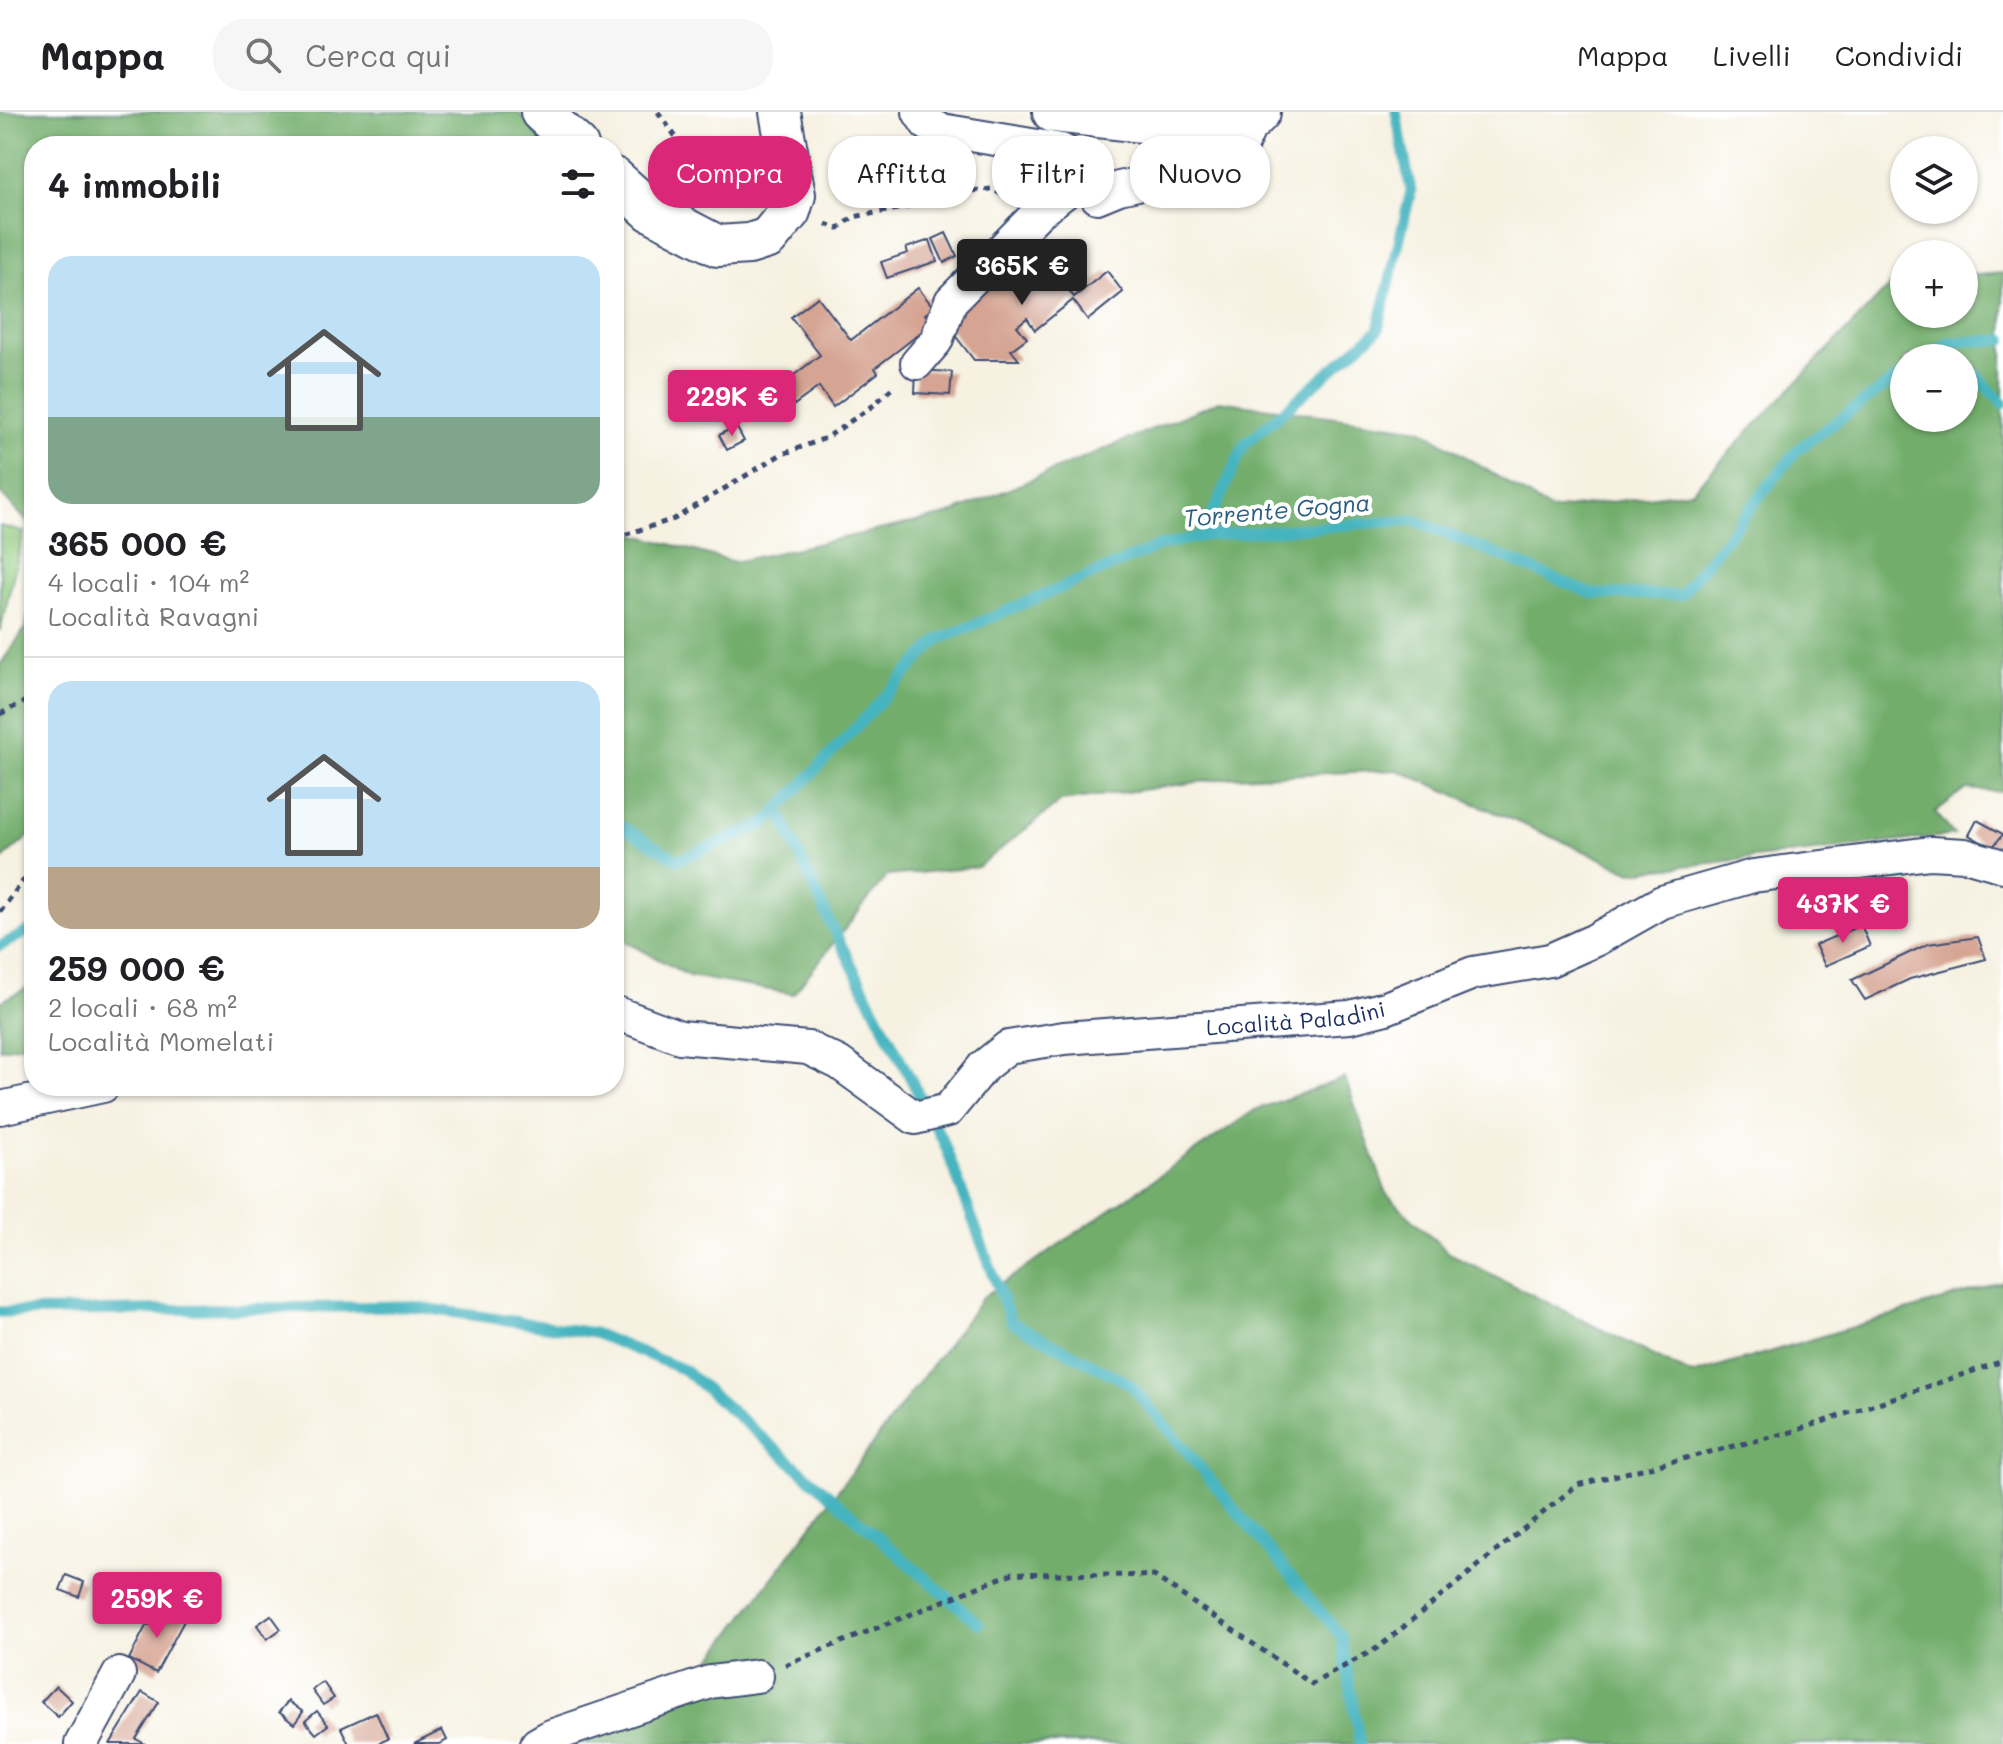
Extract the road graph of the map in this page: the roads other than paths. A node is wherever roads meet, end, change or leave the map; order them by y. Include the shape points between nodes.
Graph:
1 (541, 112) edge
2 (780, 112) edge
3 (919, 112) edge
4 (1053, 112) edge
5 (1256, 116) edge
6 (567, 136) edge
7 (624, 187) edge
8 (1114, 190) edge
9 (917, 363) road end
10 (2003, 866) edge
11 (624, 1016) edge
12 (56, 1096) edge
13 (0, 1108) edge
14 (119, 1674) dead end
15 (757, 1676) road end
16 (81, 1744) edge
17 (537, 1744) edge

1 - 6 street
2 - 7 street via 795,195 790,211 768,238 718,246 651,211
3 - 9 street via 927,124 941,130 1061,150 1092,171 1038,213 951,301 936,341
4 - 5 street via 1201,129
5 - 8 street via 1238,154 1207,169
10 - 11 street, Località Paladini via 1965,855 1930,853 1753,876 1662,902 1550,960 1473,973 1350,1017 1064,1038 1008,1047 984,1066 954,1104 928,1116 808,1048 680,1037
12 - 13 street
14 - 16 street
15 - 17 street via 710,1682

